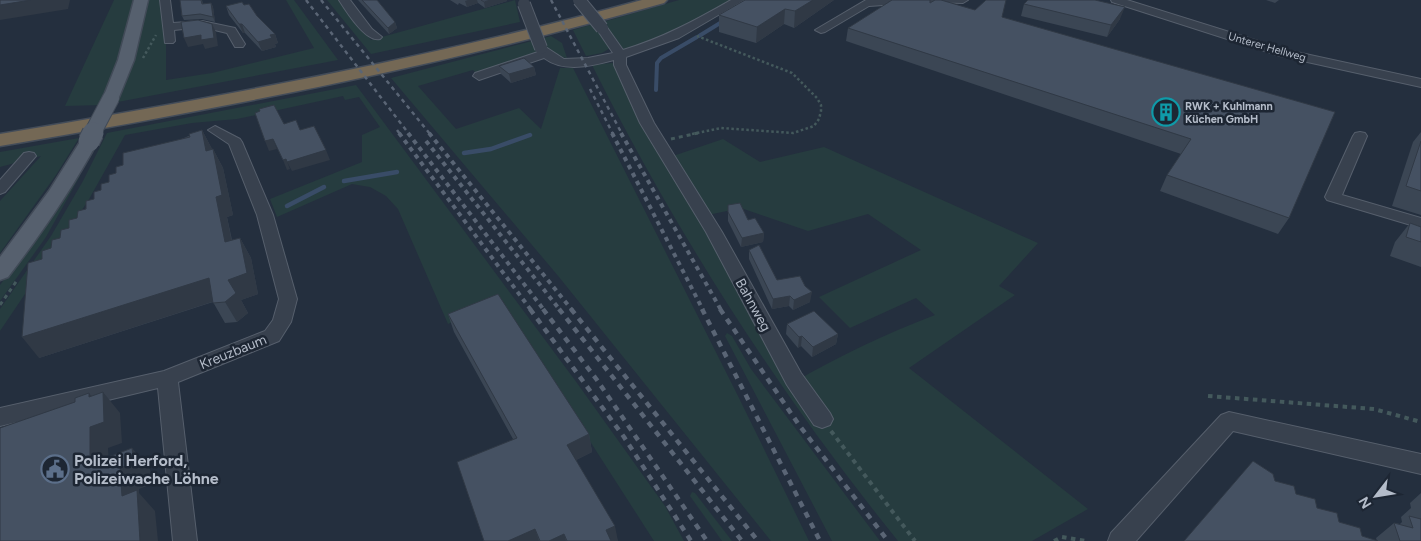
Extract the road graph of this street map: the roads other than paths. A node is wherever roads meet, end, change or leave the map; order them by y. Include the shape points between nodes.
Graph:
1 (140, 0) edge
2 (165, 0) edge
3 (344, 0) edge
4 (579, 0) edge
5 (631, 0) edge
6 (659, 0) edge
7 (739, 0) edge
8 (923, 0) edge
9 (930, 0) edge
10 (963, 0) edge
11 (1116, 0) edge
12 (523, 2) edge
13 (168, 27) junction
14 (821, 30) dead end
15 (376, 37) dead end
16 (168, 40) dead end
17 (239, 44) dead end
18 (543, 51) junction
19 (620, 54) junction
20 (479, 76) dead end
21 (1421, 83) edge
22 (128, 119) junction
23 (215, 130) dead end
24 (0, 132) edge
25 (1360, 136) dead end
26 (0, 140) edge
27 (0, 147) edge
28 (29, 156) dead end
29 (0, 189) edge
30 (1421, 223) edge
31 (0, 272) edge
32 (167, 378) junction
33 (6, 416) edge
34 (822, 419) road end
35 (9, 437) edge
36 (1421, 464) edge
37 (185, 541) edge
38 (1120, 541) edge

1 - 31 main road, bridge via 126,60 111,98 74,170
2 - 13 street
3 - 15 street
4 - 19 street, bridge
5 - 24 highway via 511,31 276,82
6 - 22 highway via 395,67
7 - 19 street via 658,43
8 - 14 street via 867,3
9 - 10 street
11 - 21 street, Unterer Hellweg via 1284,53
12 - 18 street, bridge
13 - 16 street
13 - 17 street via 202,24 226,28 231,30
18 - 19 street via 554,60 563,62
18 - 20 street
19 - 34 street, Bahnweg via 620,65 647,123 714,232 794,379
22 - 26 highway
22 - 27 highway via 65,136
23 - 32 street, Kreuzbaum via 235,142 265,215 288,299 282,322 272,336
25 - 30 street via 1333,196
28 - 29 street
32 - 33 street, Kreuzbaum
32 - 37 street
33 - 35 street
36 - 38 street via 1229,421

